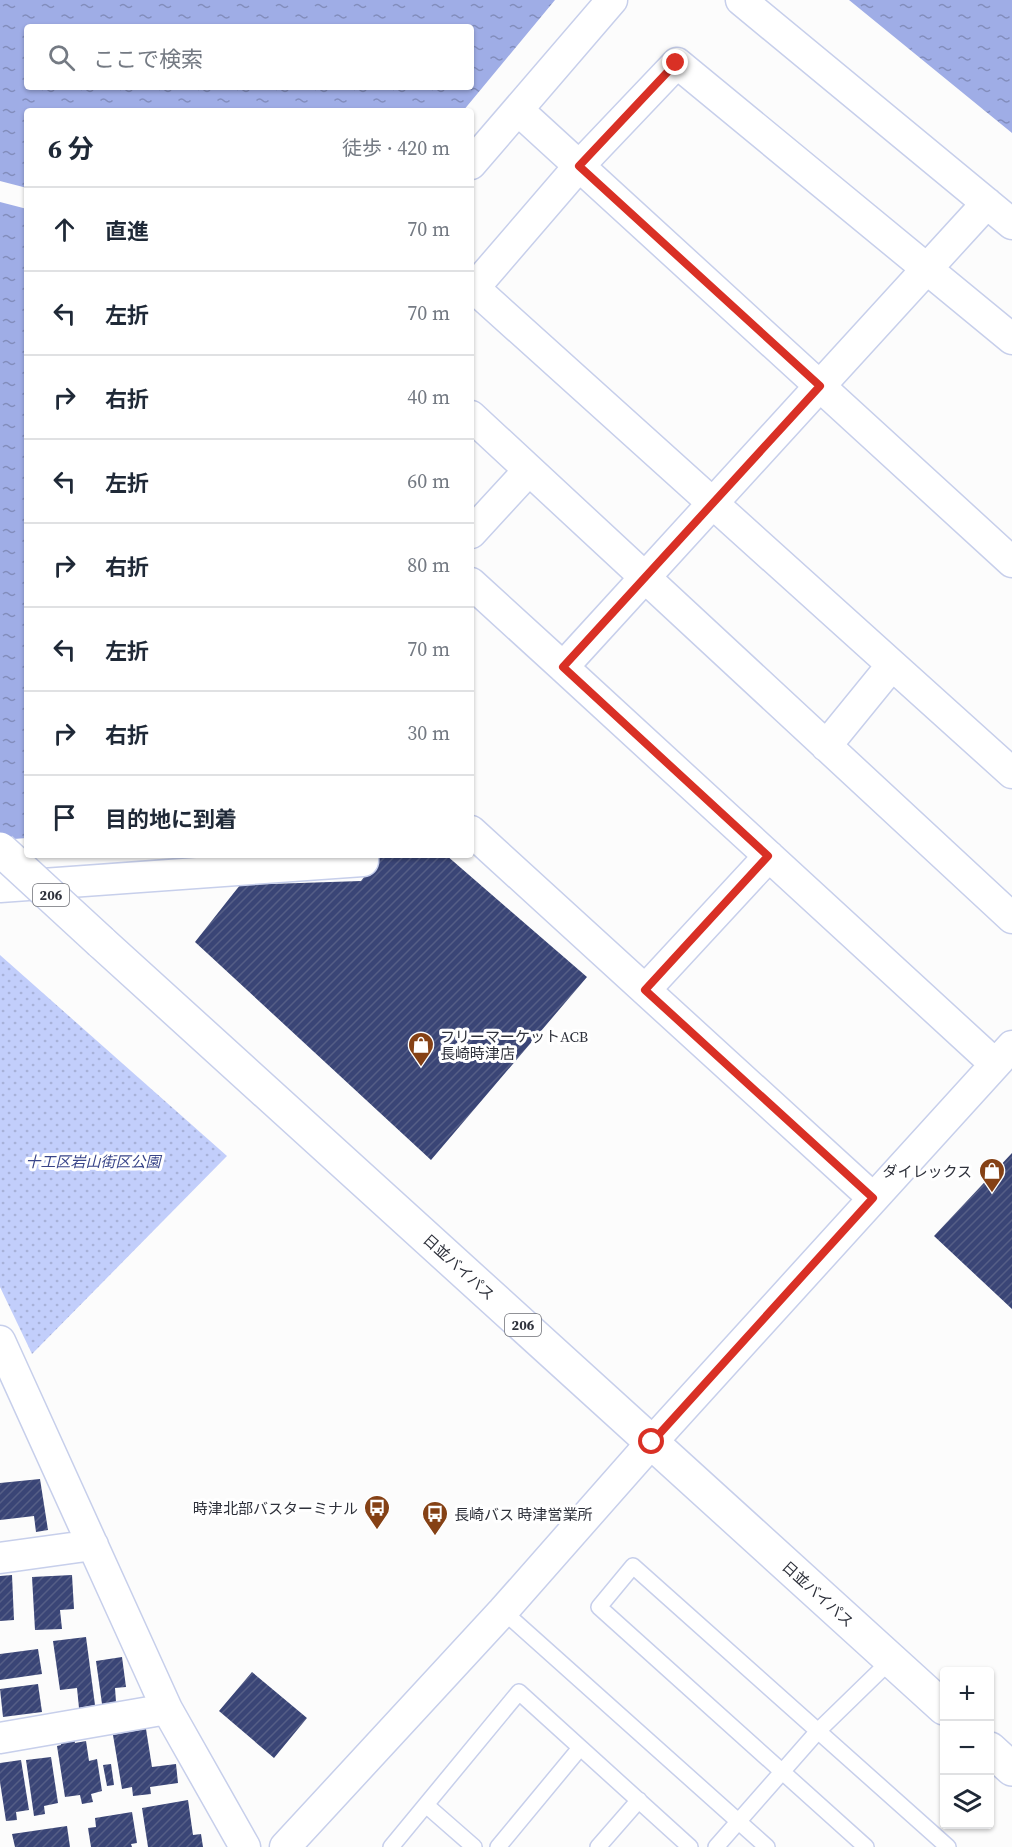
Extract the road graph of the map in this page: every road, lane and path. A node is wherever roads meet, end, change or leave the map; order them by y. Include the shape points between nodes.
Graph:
1 (612, 0) edge
2 (741, 0) edge
3 (518, 110) junction
4 (474, 161) edge
5 (579, 166) junction
6 (987, 203) junction
7 (1012, 224) edge
8 (927, 269) junction
9 (1012, 339) edge
10 (820, 386) junction
11 (474, 419) edge
12 (529, 470) junction
13 (713, 504) junction
14 (474, 530) edge
15 (1012, 562) edge
16 (645, 578) junction
17 (474, 587) edge
18 (892, 665) junction
19 (563, 667) junction
20 (826, 746) junction
21 (1012, 773) edge
22 (474, 834) edge
23 (0, 849) edge
24 (768, 856) junction
25 (363, 858) edge
26 (0, 888) edge
27 (1012, 918) edge
28 (645, 990) junction
29 (1004, 1055) edge
30 (873, 1198) junction
31 (0, 1341) edge
32 (10, 1388) edge
33 (652, 1442) junction
34 (93, 1545) junction
35 (0, 1558) edge
36 (503, 1611) junction
37 (891, 1660) junction
38 (940, 1704) edge
39 (167, 1708) junction
40 (818, 1731) junction
41 (0, 1738) edge
42 (580, 1748) junction
43 (994, 1753) edge
44 (1012, 1769) edge
45 (782, 1772) junction
46 (639, 1800) junction
47 (426, 1805) junction
48 (739, 1821) junction
49 (245, 1847) edge
50 (285, 1847) edge
51 (391, 1847) edge
52 (474, 1847) edge
53 (498, 1847) edge
54 (598, 1847) edge
55 (690, 1847) edge
56 (716, 1847) edge
57 (767, 1847) edge
58 (866, 1847) edge
59 (948, 1847) edge

1 - 3 street
2 - 6 street
3 - 4 street
3 - 5 street
5 - 8 street via 676,63
5 - 10 street
5 - 13 street via 474,288
6 - 7 street
6 - 8 street
8 - 9 street
8 - 10 street
10 - 13 street
10 - 15 street
11 - 12 street
12 - 14 street
12 - 16 street
13 - 16 street
13 - 18 street
16 - 19 street
16 - 20 street
17 - 19 street
18 - 20 street
18 - 21 street
19 - 24 street
20 - 27 street
22 - 28 street
23 - 33 highway, 日並バイパス / 206, bridge
24 - 28 street
24 - 29 street
25 - 26 street
28 - 30 street
29 - 30 street
30 - 33 street
31 - 32 street
32 - 34 street
33 - 36 street
33 - 37 highway, 日並バイパス / 206
34 - 35 street
34 - 39 street
36 - 48 lane
36 - 50 street
37 - 38 highway, 日並バイパス / 206
37 - 40 lane
39 - 41 street
39 - 49 street
40 - 45 lane
40 - 45 lane via 633,1566 599,1607
40 - 59 lane
42 - 46 lane
42 - 47 lane via 519,1692
42 - 53 lane
43 - 44 highway
45 - 48 lane
45 - 58 lane
46 - 54 lane
46 - 55 lane
47 - 51 lane
47 - 52 lane
48 - 56 lane
48 - 57 lane

